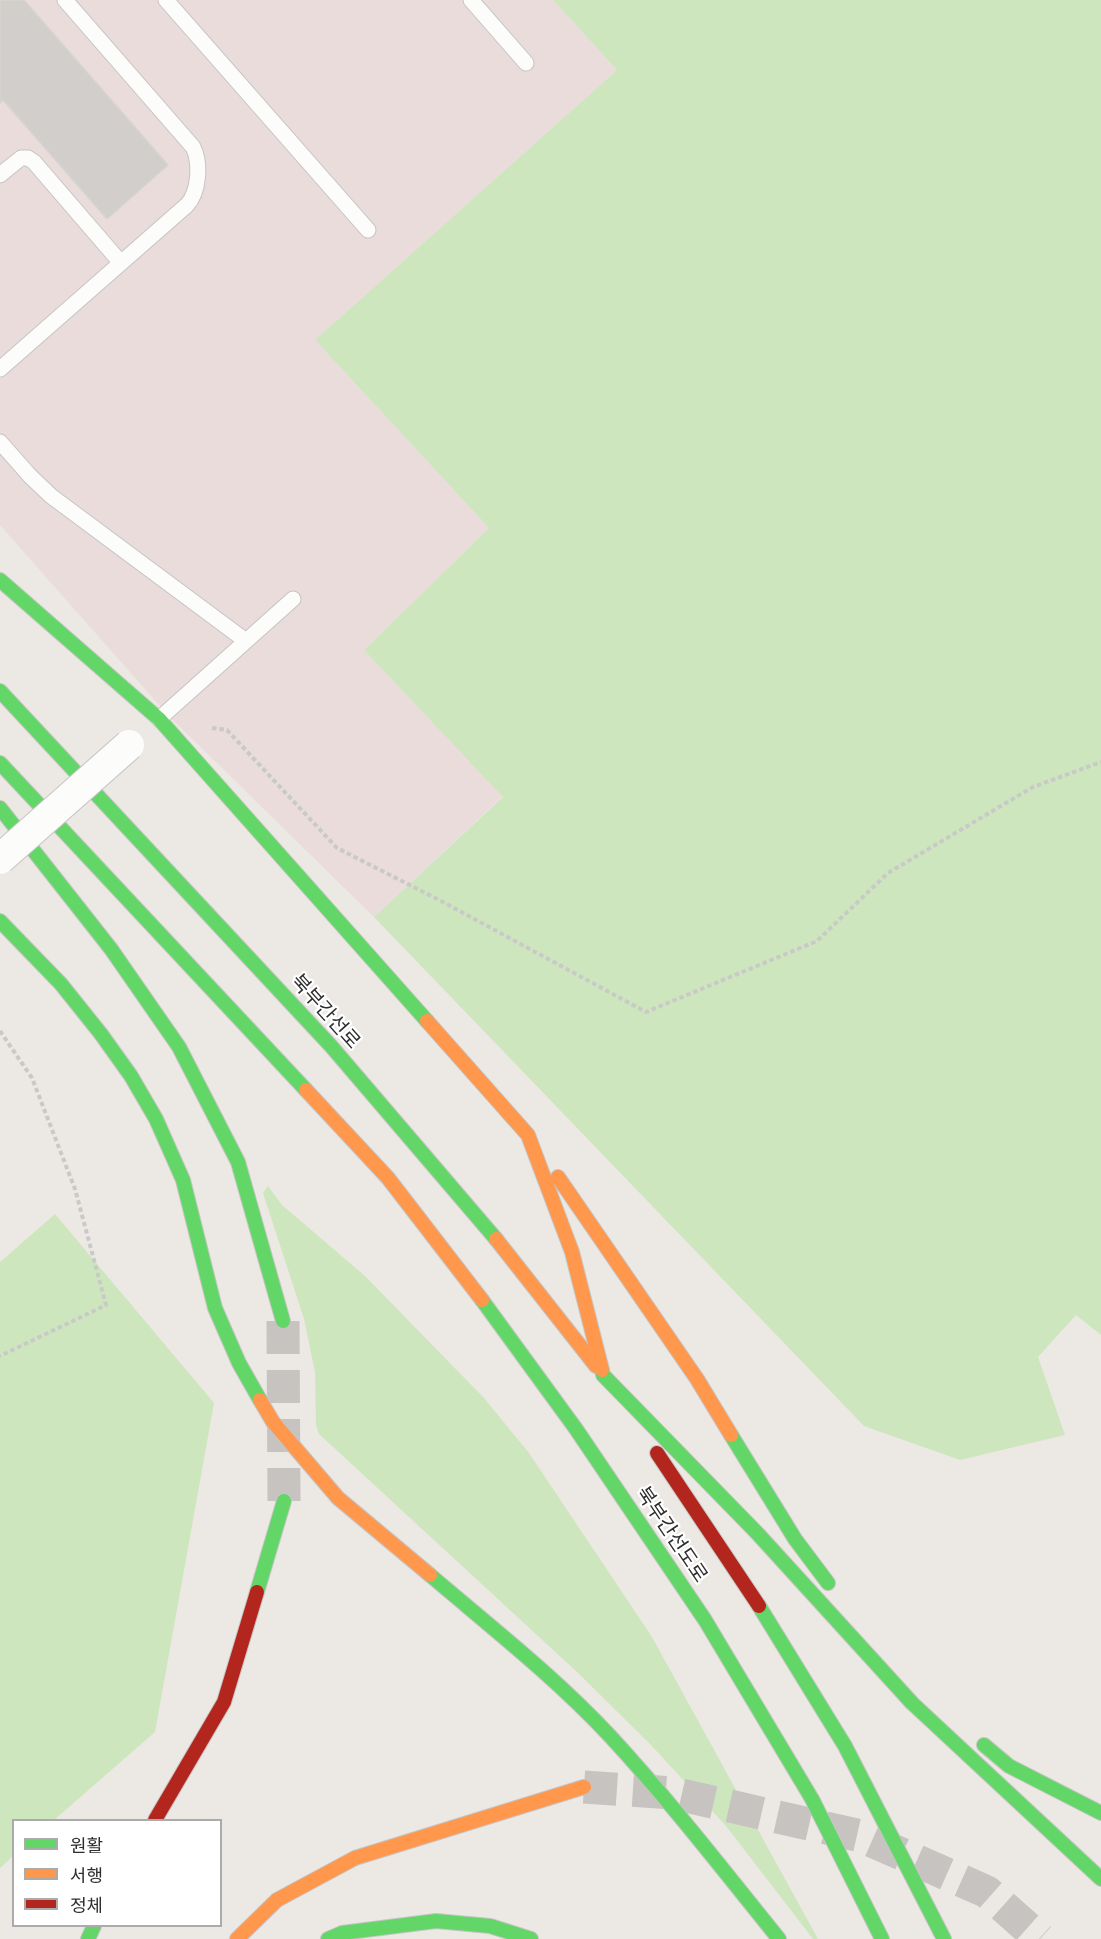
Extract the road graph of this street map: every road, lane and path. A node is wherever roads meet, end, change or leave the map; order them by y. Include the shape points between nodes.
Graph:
1 (65, 0) edge
2 (166, 0) edge
3 (471, 0) edge
4 (526, 63) dead end
5 (0, 175) edge
6 (368, 230) dead end
7 (121, 263) junction
8 (0, 369) edge
9 (0, 442) edge
10 (0, 580) edge
11 (293, 599) dead end
12 (246, 641) junction
13 (0, 691) edge
14 (159, 719) junction
15 (129, 745) dead end
16 (1101, 762) edge
17 (0, 763) edge
18 (0, 808) edge
19 (0, 859) edge
20 (0, 921) edge
21 (0, 1031) edge
22 (528, 1135) junction
23 (283, 1322) tunnel mouth
24 (0, 1356) edge
25 (603, 1375) junction
26 (284, 1501) tunnel mouth
27 (836, 1594) dead end
28 (856, 1621) dead end
29 (918, 1689) dead end
30 (973, 1736) dead end
31 (584, 1787) tunnel mouth
32 (1101, 1813) edge
33 (156, 1819) edge
34 (1101, 1880) edge
35 (237, 1939) edge
36 (328, 1939) edge
37 (531, 1939) edge
38 (779, 1939) edge
39 (882, 1939) edge
40 (944, 1939) edge

1 - 7 lane via 193,147 198,160 192,199
2 - 6 lane
3 - 4 lane
5 - 7 lane via 21,158 34,162
7 - 8 lane
9 - 12 lane via 51,496
10 - 14 highway
11 - 12 lane
12 - 14 lane
13 - 25 highway, 북부간선로 via 331,1046 491,1232
14 - 16 path via 170,724 227,730 337,848 646,1012 817,941 888,873 1034,787
14 - 22 highway
15 - 19 street, bridge
17 - 39 highway, 북부간선도로 via 388,1178 466,1278 576,1429 705,1620 812,1799
18 - 23 highway via 111,949 179,1047 238,1162
20 - 38 highway via 61,984 101,1034 156,1119 183,1180 215,1308 238,1363 273,1422 338,1498 550,1677 609,1735
21 - 24 path via 33,1078 75,1189 106,1305
22 - 25 highway via 572,1252
22 - 27 highway via 697,1379 795,1539
25 - 34 highway via 758,1534 912,1703
25 - 40 highway, 북부간선도로 via 757,1603 845,1746
26 - 33 highway via 224,1702
28 - 29 highway via 891,1666
30 - 32 highway via 1009,1766
31 - 35 highway via 356,1858 277,1900
36 - 37 highway via 342,1933 436,1921 490,1926

